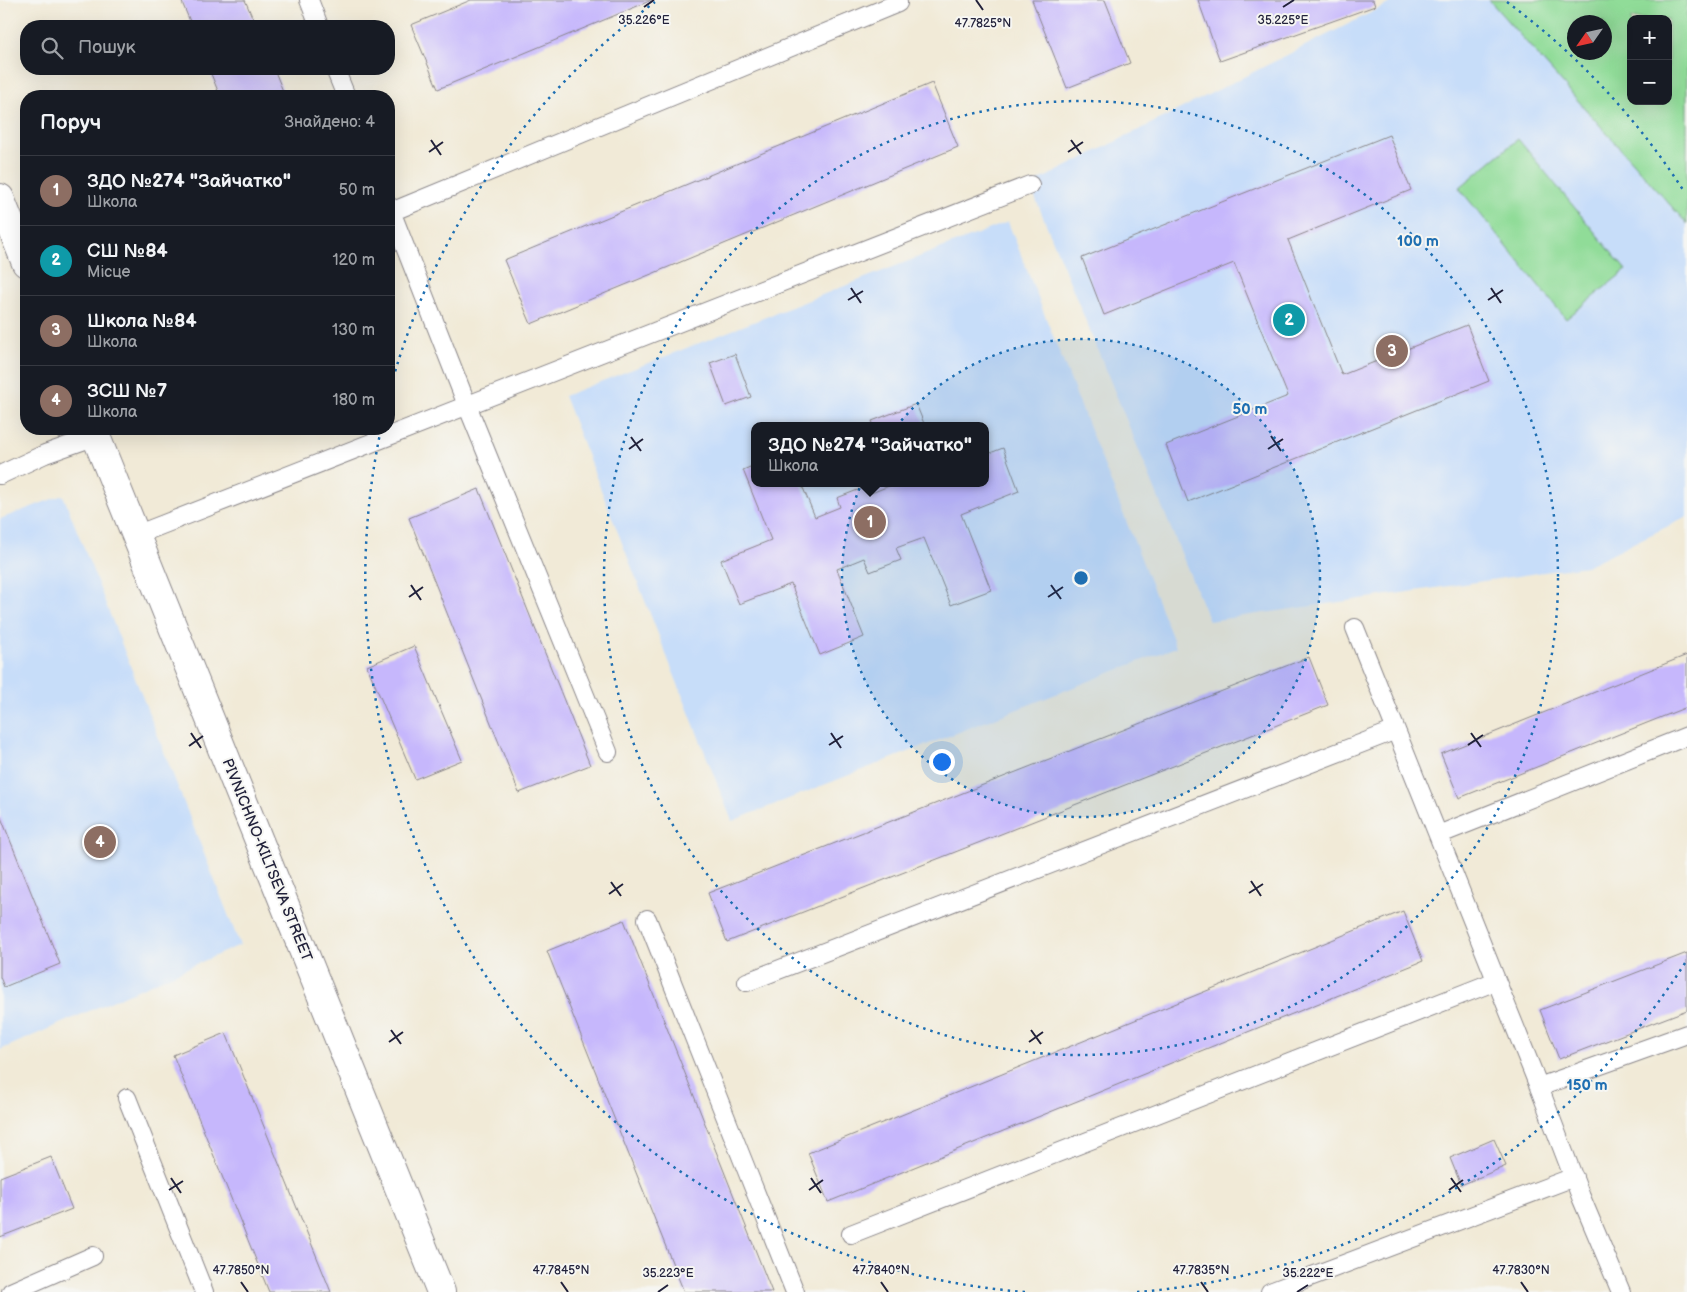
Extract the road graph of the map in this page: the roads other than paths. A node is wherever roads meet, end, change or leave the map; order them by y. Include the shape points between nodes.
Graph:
1 (308, 0) edge
2 (898, 3) dead end
3 (316, 20) edge
4 (337, 75) edge
5 (344, 90) edge
6 (1030, 185) dead end
7 (0, 198) edge
8 (395, 207) edge
9 (395, 222) edge
10 (20, 248) edge
11 (467, 405) junction
12 (395, 433) edge
13 (87, 435) edge
14 (95, 435) edge
15 (391, 435) edge
16 (0, 475) edge
17 (136, 535) junction
18 (1355, 628) dead end
19 (1396, 730) junction
20 (1687, 736) edge
21 (608, 752) dead end
22 (1438, 835) junction
23 (647, 919) dead end
24 (1496, 981) junction
25 (747, 982) dead end
26 (1687, 1034) edge
27 (1539, 1087) junction
28 (127, 1098) dead end
29 (1574, 1177) junction
30 (850, 1234) dead end
31 (93, 1256) dead end
32 (11, 1292) edge
33 (204, 1292) edge
34 (441, 1292) edge
35 (795, 1292) edge
36 (1270, 1292) edge
37 (1621, 1292) edge

1 - 3 lane
2 - 8 lane
4 - 5 lane
6 - 11 lane
7 - 10 street
9 - 11 lane
11 - 12 lane
11 - 21 lane
13 - 16 lane
14 - 17 street, PIVNICHNO-KILTSEVA STREET
15 - 17 lane
17 - 34 street, PIVNICHNO-KILTSEVA STREET
18 - 19 lane
19 - 22 lane
19 - 25 lane
20 - 22 lane
22 - 24 lane
23 - 35 lane
24 - 27 lane
24 - 30 lane
26 - 27 lane
27 - 29 lane
28 - 33 lane
29 - 36 lane
29 - 37 lane
31 - 32 lane

